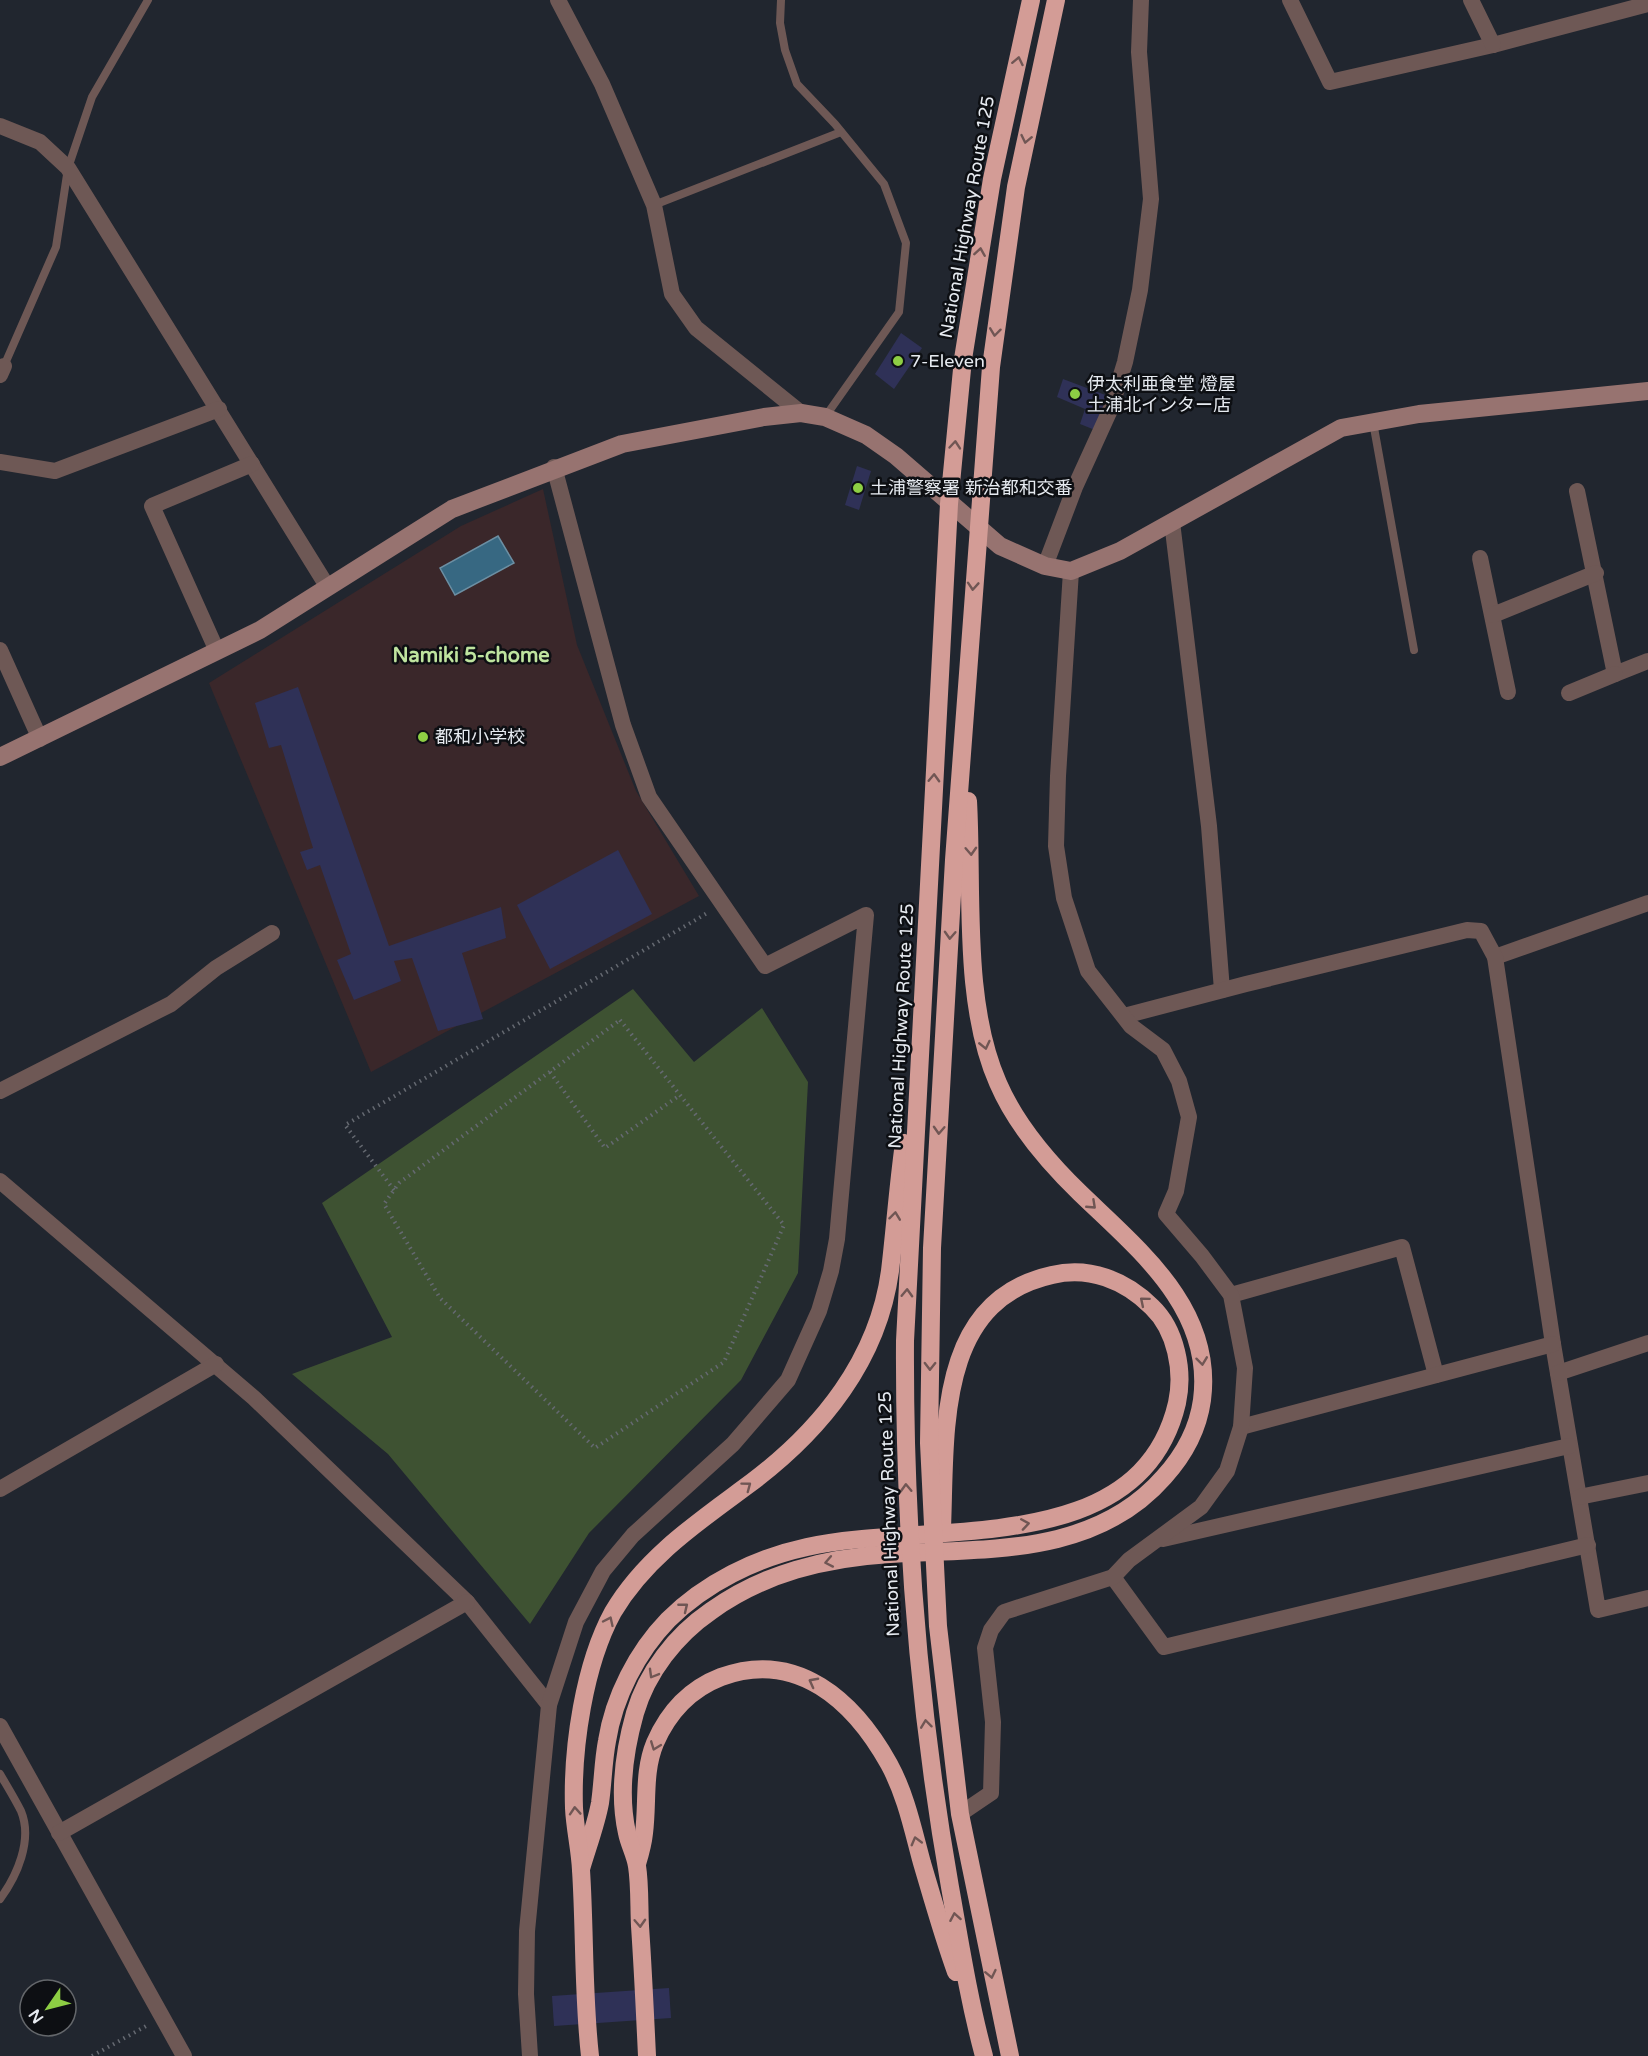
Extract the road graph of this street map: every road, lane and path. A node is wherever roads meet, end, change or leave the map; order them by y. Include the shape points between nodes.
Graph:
1 (148, 0) edge
2 (558, 0) edge
3 (781, 0) edge
4 (1031, 0) edge
5 (1056, 0) edge
6 (1141, 0) edge
7 (1290, 0) edge
8 (1471, 0) edge
9 (1648, 4) edge
10 (1493, 45) junction
11 (0, 126) edge
12 (841, 132) junction
13 (68, 168) junction
14 (654, 205) junction
15 (2, 370) edge
16 (1648, 392) edge
17 (219, 409) junction
18 (801, 413) junction
19 (825, 417) junction
20 (1372, 422) junction
21 (0, 462) edge
22 (252, 464) junction
23 (554, 467) junction
24 (1577, 491) dead end
25 (949, 504) junction
26 (1172, 522) junction
27 (977, 528) junction
28 (1480, 558) dead end
29 (1045, 566) junction
30 (1071, 571) junction
31 (1596, 573) junction
32 (327, 586) junction
33 (1493, 615) junction
34 (0, 650) edge
35 (1414, 650) dead end
36 (217, 651) junction
37 (1648, 661) edge
38 (1615, 674) junction
39 (1508, 692) dead end
40 (1569, 693) dead end
41 (964, 730) junction
42 (40, 739) junction
43 (0, 757) edge
44 (1648, 903) edge
45 (722, 904) junction
46 (272, 933) dead end
47 (1495, 957) junction
48 (924, 986) junction
49 (1222, 990) junction
50 (1124, 1017) junction
51 (550, 1072) junction
52 (0, 1091) edge
53 (680, 1095) junction
54 (0, 1181) edge
55 (394, 1190) junction
56 (1231, 1295) junction
57 (1648, 1343) edge
58 (1553, 1344) junction
59 (216, 1364) junction
60 (1558, 1373) junction
61 (1436, 1375) junction
62 (1241, 1427) junction
63 (1569, 1446) junction
64 (1648, 1483) edge
65 (0, 1489) edge
66 (1579, 1497) junction
67 (1160, 1540) junction
68 (1588, 1545) junction
69 (1113, 1577) junction
70 (1648, 1598) edge
71 (467, 1602) junction
72 (938, 1626) junction
73 (549, 1705) junction
74 (0, 1726) edge
75 (0, 1774) edge
76 (960, 1814) junction
77 (59, 1833) junction
78 (637, 1864) junction
79 (581, 1869) junction
80 (0, 1899) edge
81 (162, 2018) junction
82 (979, 2036) junction
83 (92, 2056) edge
84 (184, 2056) edge
85 (530, 2056) edge
86 (590, 2056) edge
87 (647, 2056) edge
88 (984, 2056) edge
89 (1010, 2056) edge

1 - 13 lane via 92,97
2 - 14 street via 602,84
3 - 12 lane via 780,24 797,84
25 -> 4 highway, National Highway Route 125 via 963,359 988,202
5 -> 27 highway via 1016,187 1001,279
6 - 29 street via 1139,52 1151,199 1140,290 1111,408
7 - 10 street via 1330,82
8 - 10 street
9 - 10 street
11 - 13 street via 40,142
12 - 14 lane
12 - 19 lane via 884,184 906,243 900,312
13 - 15 lane via 56,248
13 - 17 street
14 - 18 street via 672,294 696,328
16 - 20 street
17 - 21 street via 55,471
17 - 22 street
18 - 19 street
18 - 23 street via 622,444
19 - 25 street via 866,435 896,456
20 - 26 street via 1341,428
20 - 35 lane
22 - 32 street
22 - 36 street via 152,506
23 - 32 street via 452,509
23 - 45 street via 623,725 649,797
24 - 31 street
25 - 27 street
48 -> 25 highway, National Highway Route 125
26 - 30 street
26 - 49 street via 1209,826
27 - 29 street via 1000,546
27 -> 41 highway
28 - 33 street
29 - 30 street
30 - 50 street via 1056,846 1064,898 1088,971
31 - 33 street
31 - 38 street
32 - 36 street via 260,630
33 - 39 street
34 - 42 street
36 - 42 street
37 - 38 street
38 - 40 street
41 -> 72 highway via 932,1248 929,1443
41 -> 78 highway via 974,983 987,1054 1009,1106 1044,1155 1148,1259 1179,1300 1199,1341 1204,1384 1202,1406 1185,1450 1159,1484 1140,1501 1096,1526 1035,1545 887,1554 824,1563 763,1579 697,1620 655,1669 636,1710 622,1788 627,1833
42 - 43 street
44 - 47 street
45 - 55 path via 345,1125
45 - 73 street via 765,966 866,915 831,1271 819,1311 788,1380 733,1444 633,1535 603,1571 576,1622
46 - 52 street via 216,968 171,1004
47 - 49 street via 1481,931 1467,930
47 - 58 street
79 -> 48 highway via 574,1809 582,1707 593,1660 613,1612 647,1566 667,1547 768,1470 813,1430 848,1383 873,1332 890,1272
82 -> 48 highway, National Highway Route 125 via 938,1822 915,1634 907,1521 905,1341
49 - 50 street
50 - 56 street via 1163,1050 1179,1081 1189,1117 1176,1191 1166,1214
51 - 53 path via 620,1020
51 - 53 path via 605,1148
51 - 55 path
53 - 55 path via 784,1225 724,1362 595,1448 440,1298 384,1204
54 - 59 street
56 - 61 street via 1402,1247
56 - 62 street via 1245,1368
57 - 60 street
58 - 60 street
58 - 61 street
59 - 65 street
59 - 71 street
60 - 63 street
61 - 62 street
62 - 67 street via 1227,1471 1200,1507
63 - 66 street
63 - 67 street
64 - 66 street
66 - 68 street
67 - 69 street via 1129,1560
68 - 69 street via 1164,1647
68 - 70 street via 1598,1610
69 - 76 street via 1004,1612 991,1630 985,1648 993,1722 991,1793
71 - 73 street
71 - 77 street
72 - 76 highway
79 -> 72 highway via 600,1805 607,1738 620,1695 641,1653 669,1619 709,1587 751,1564 805,1547 886,1535 967,1532 1052,1519 1105,1498 1141,1471 1169,1433 1179,1391 1175,1348 1154,1309 1133,1291 1103,1275 1078,1271 1017,1285 981,1315 968,1335 951,1393 945,1447
73 - 85 street via 526,1931
74 - 77 street
75 - 80 lane via 25,1827 16,1872
76 -> 89 highway
77 - 81 street
82 -> 78 highway via 938,1922 903,1792 889,1763 853,1713 816,1683 793,1673 752,1669 713,1680 679,1705 660,1734 648,1767 644,1834
78 -> 87 highway
79 - 86 highway
81 - 83 path
81 - 84 street
82 - 88 highway, National Highway Route 125

